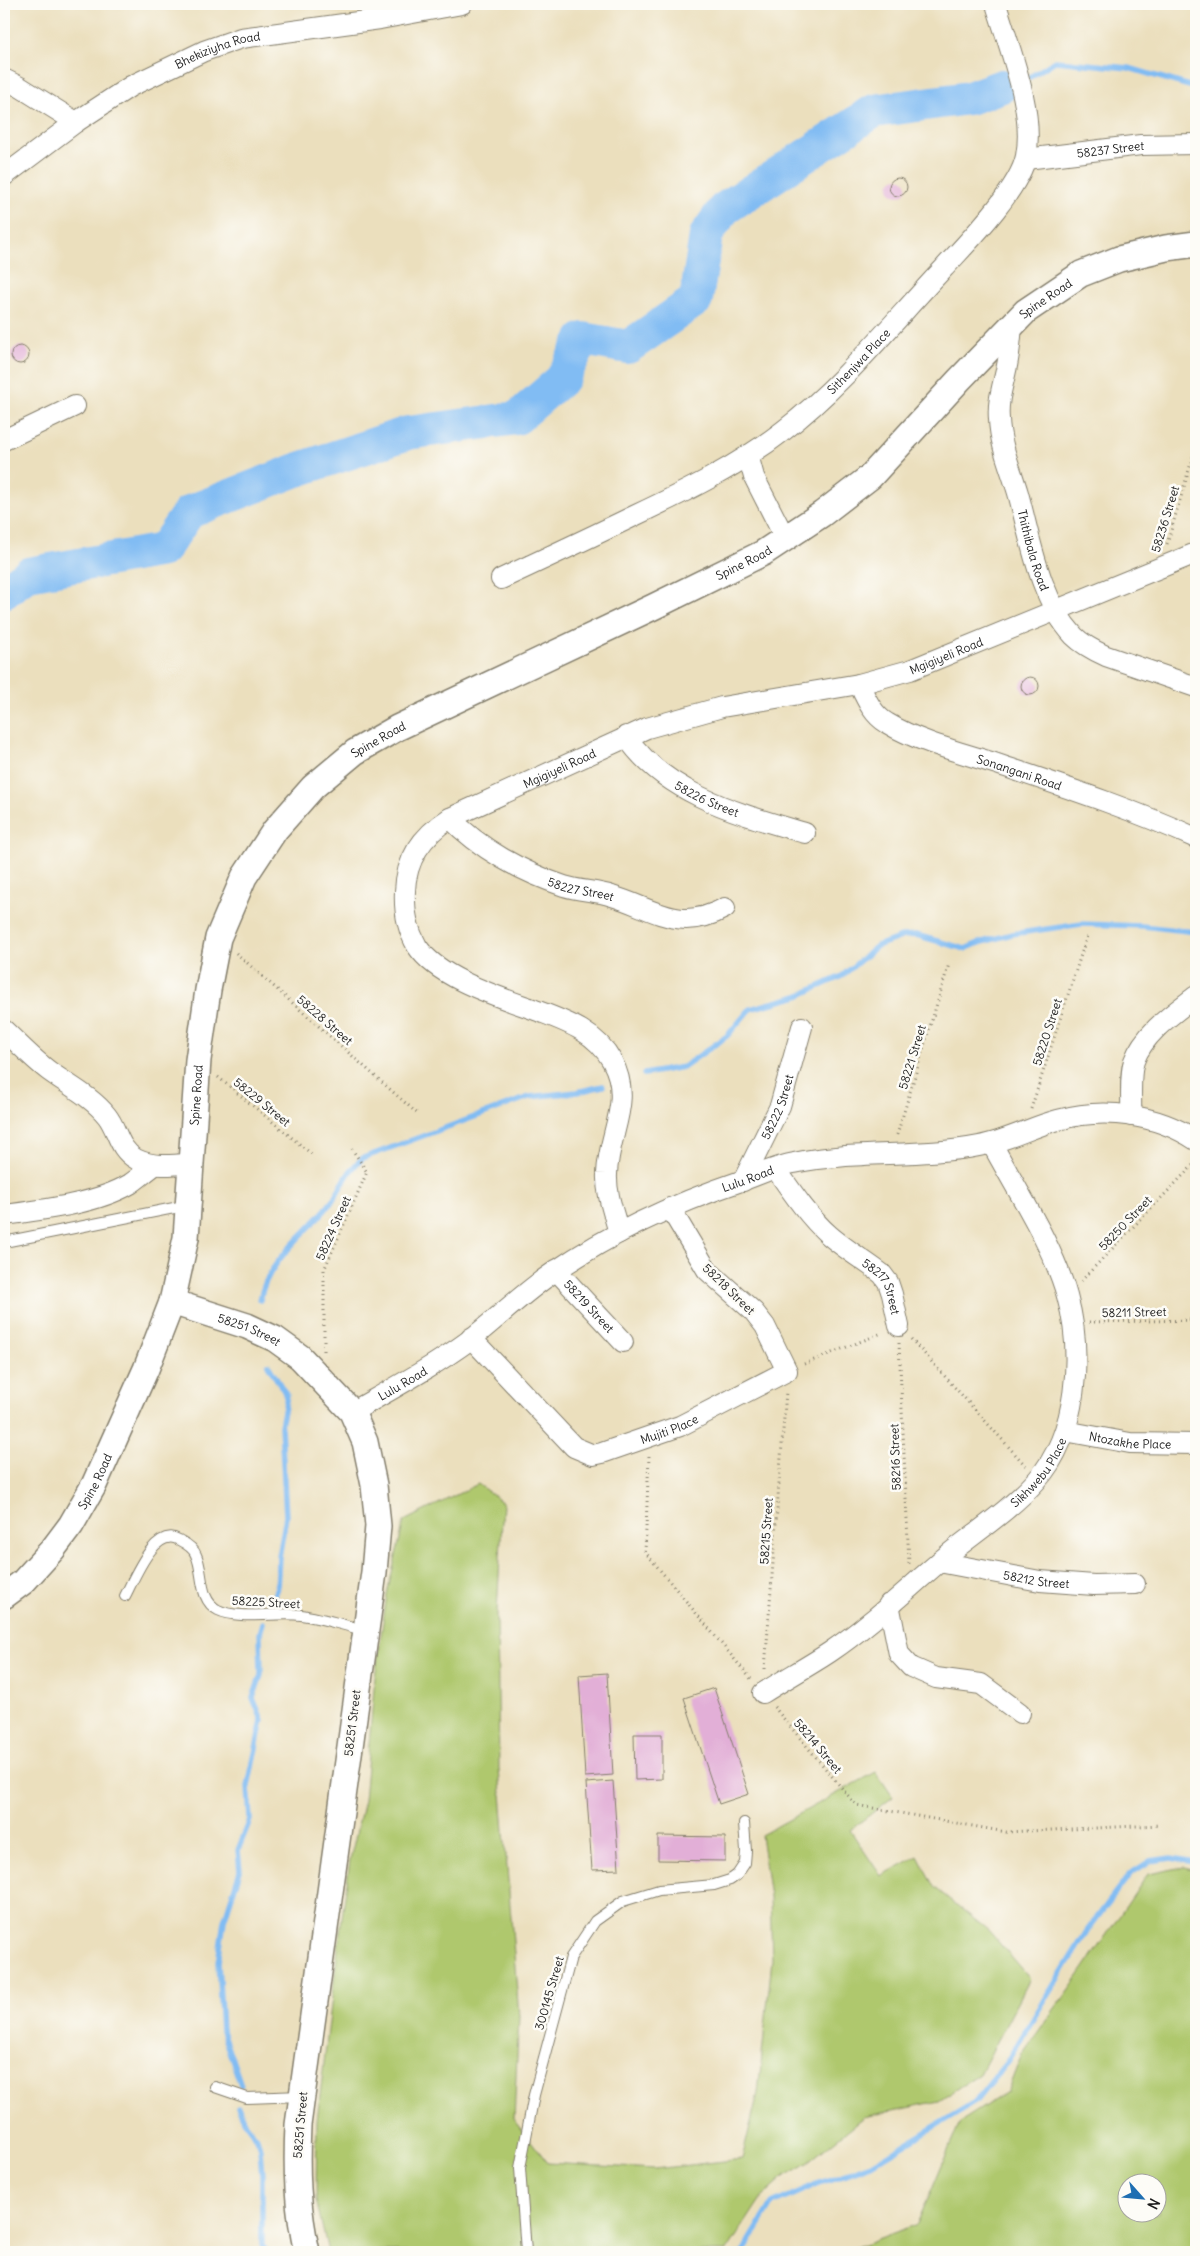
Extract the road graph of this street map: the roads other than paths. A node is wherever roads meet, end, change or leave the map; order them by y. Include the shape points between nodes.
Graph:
1 (462, 4) edge
2 (996, 4) edge
3 (4, 79) edge
4 (76, 122) junction
5 (1196, 144) edge
6 (1026, 159) junction
7 (4, 176) edge
8 (1196, 244) edge
9 (1012, 326) junction
10 (75, 406) dead end
11 (4, 440) edge
12 (748, 455) junction
13 (785, 538) junction
14 (1196, 553) edge
15 (502, 579) dead end
16 (1055, 611) junction
17 (859, 684) junction
18 (1196, 687) edge
19 (626, 736) junction
20 (450, 818) junction
21 (805, 833) dead end
22 (1196, 838) edge
23 (725, 908) dead end
24 (1196, 996) edge
25 (802, 1027) dead end
26 (4, 1030) edge
27 (1131, 1116) junction
28 (1196, 1140) edge
29 (992, 1144) junction
30 (192, 1164) junction
31 (155, 1165) junction
32 (776, 1169) junction
33 (743, 1180) junction
34 (190, 1205) junction
35 (670, 1208) junction
36 (4, 1215) edge
37 (619, 1233) junction
38 (4, 1242) edge
39 (556, 1270) junction
40 (172, 1302) junction
41 (899, 1326) road end
42 (471, 1338) junction
43 (623, 1342) dead end
44 (787, 1371) joint
45 (352, 1412) junction
46 (1065, 1431) junction
47 (1196, 1444) edge
48 (939, 1562) junction
49 (1135, 1584) dead end
50 (4, 1596) edge
51 (125, 1596) dead end
52 (889, 1604) junction
53 (364, 1630) junction
54 (763, 1693) road end
55 (1020, 1713) dead end
56 (744, 1824) dead end
57 (215, 2087) dead end
58 (302, 2096) junction
59 (306, 2252) edge
60 (526, 2252) edge

1 - 4 street, Bhekiziyha Road via 241,38 204,51 131,86
2 - 6 street, Sithenjwa Place via 1026,108 1029,141
3 - 4 street
4 - 7 street, Bhekiziyha Road
5 - 6 street, 58237 Street via 1141,144
6 - 12 street, Sithenjwa Place via 1004,198 977,232 853,366 814,406
8 - 9 street, Spine Road via 1120,259 1081,274 1026,311
9 - 13 street, Spine Road via 870,477
9 - 16 street, Thithibala Road via 1008,361 998,400 999,421 1004,451 1032,549
10 - 11 street
12 - 13 street via 754,477
12 - 15 street, Sithenjwa Place via 694,487
13 - 30 street, Spine Road via 661,603 397,728 355,752 313,787 275,830 244,877 218,938 198,1060
14 - 16 street, Mgigiyeli Road
16 - 17 street, Mgigiyeli Road via 910,670
16 - 18 street, Thithibala Road via 1075,637 1093,649
17 - 19 street, Mgigiyeli Road via 722,707
17 - 22 street, Sonangani Road via 874,712 887,723 944,747 1089,795
19 - 20 street, Mgigiyeli Road
19 - 21 street, 58226 Street via 632,746 663,774 689,790 728,809
20 - 23 street, 58227 Street via 465,834 499,856 565,886 612,896 675,918 710,916
20 - 37 street, Mgigiyeli Road via 420,843 410,863 404,909 409,928 418,946 445,972 564,1020 598,1043 611,1059 619,1074 622,1097 606,1175
24 - 27 street via 1170,1015 1140,1049 1134,1062
25 - 33 street, 58222 Street via 780,1106
26 - 31 street via 47,1070 93,1102 113,1124 117,1139 134,1158
27 - 28 street, Lulu Road via 1164,1124
27 - 29 street, Lulu Road via 1110,1112 1058,1120
29 - 32 street, Lulu Road via 959,1150 840,1156 792,1163
29 - 46 street, Sikhwebu Place via 1052,1255 1067,1296 1072,1322 1074,1386
30 - 31 street
30 - 34 street, Spine Road
31 - 36 street via 130,1184 112,1192
32 - 33 street, Lulu Road
32 - 41 street, 58217 Street via 806,1211 830,1236 882,1274 888,1282
33 - 35 street, Lulu Road
34 - 38 lane
34 - 40 street, Spine Road
35 - 37 street, Lulu Road
35 - 44 street, 58218 Street via 707,1270 760,1319
37 - 39 street, Lulu Road
39 - 42 street, Lulu Road
39 - 43 street, 58219 Street
40 - 45 street, 58251 Street via 247,1326 275,1339 300,1356
40 - 50 street, Spine Road via 94,1485 53,1549 23,1582
42 - 44 street, Mujiti Place via 574,1447 592,1455 680,1426
42 - 45 street, Lulu Road via 420,1373
45 - 53 street, 58251 Street via 365,1442 378,1526
46 - 47 street, Ntozakhe Place via 1130,1443
46 - 48 street, Sikhwebu Place via 1038,1479
48 - 49 street, 58212 Street via 1040,1581
48 - 52 street, Sikhwebu Place
51 - 53 lane, 58225 Street via 151,1550 161,1539 169,1536 186,1544 196,1554 203,1589 216,1609 230,1614 302,1616
52 - 54 street, Sikhwebu Place via 830,1652
52 - 55 street via 899,1654 911,1667 936,1678 981,1684
53 - 58 street, 58251 Street
56 - 60 lane, 300145 Street via 745,1863 737,1875 714,1885 659,1890 623,1901 595,1921 571,1957 534,2095 520,2168
57 - 58 lane via 247,2098
58 - 59 street, 58251 Street via 296,2174

